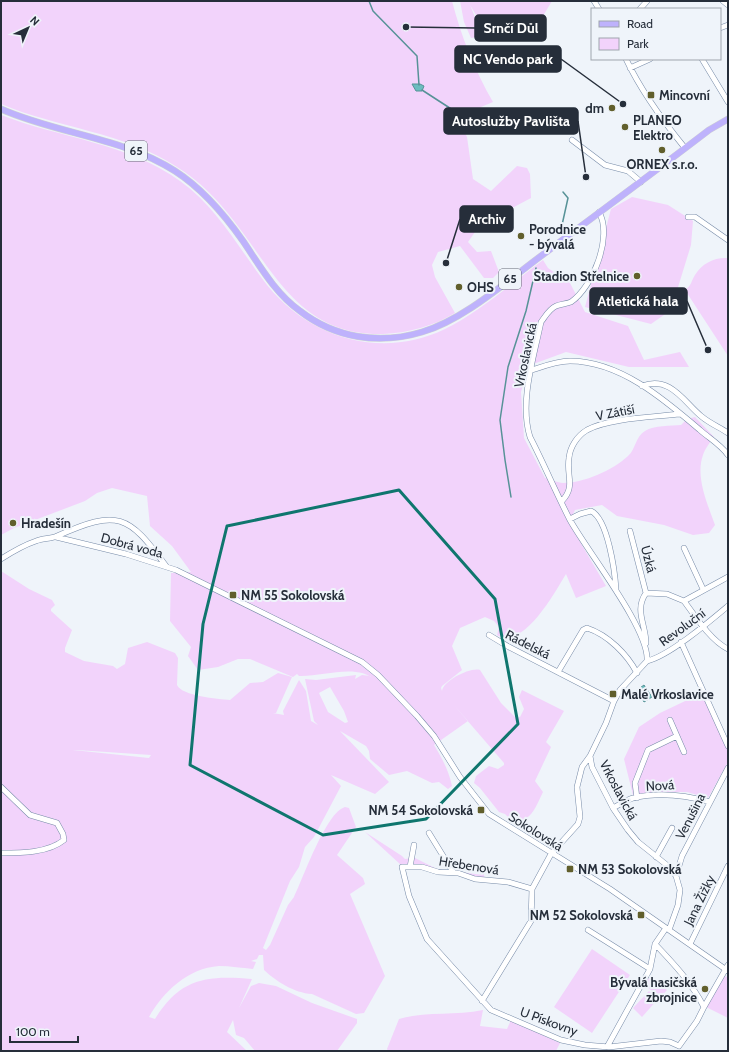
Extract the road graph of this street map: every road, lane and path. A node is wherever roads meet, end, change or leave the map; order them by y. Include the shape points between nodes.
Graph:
1 (723, 1) edge
2 (728, 5) edge
3 (626, 60) edge
4 (648, 60) edge
5 (703, 60) edge
6 (630, 68) junction
7 (728, 102) edge
8 (1, 109) edge
9 (728, 120) edge
10 (572, 140) dead end
11 (685, 148) junction
12 (641, 182) junction
13 (599, 212) junction
14 (688, 216) dead end
15 (728, 240) edge
16 (532, 370) junction
17 (642, 386) junction
18 (680, 414) junction
19 (728, 433) edge
20 (728, 455) edge
21 (562, 501) junction
22 (570, 520) junction
23 (630, 531) dead end
24 (56, 537) junction
25 (684, 548) dead end
26 (1, 559) edge
27 (166, 566) junction
28 (728, 577) edge
29 (703, 589) junction
30 (616, 591) junction
31 (646, 592) junction
32 (684, 601) junction
33 (728, 606) edge
34 (703, 626) junction
35 (489, 635) dead end
36 (681, 642) junction
37 (646, 646) junction
38 (728, 649) edge
39 (647, 661) junction
40 (558, 672) junction
41 (637, 673) junction
42 (614, 701) junction
43 (670, 720) dead end
44 (678, 736) junction
45 (728, 746) edge
46 (684, 752) dead end
47 (590, 756) junction
48 (728, 768) edge
49 (1, 787) edge
50 (638, 798) junction
51 (710, 802) junction
52 (613, 808) junction
53 (672, 828) dead end
54 (429, 833) dead end
55 (414, 844) dead end
56 (1, 853) edge
57 (551, 854) junction
58 (656, 857) junction
59 (728, 866) edge
60 (402, 867) joint
61 (410, 867) junction
62 (453, 872) junction
63 (676, 876) junction
64 (532, 889) junction
65 (668, 929) junction
66 (588, 930) dead end
67 (655, 944) junction
68 (690, 944) junction
69 (650, 969) junction
70 (727, 969) edge
71 (482, 1001) junction
72 (704, 1007) junction
73 (607, 1047) junction
74 (680, 1049) edge

1 - 2 street
3 - 6 street
4 - 6 street
5 - 7 street
6 - 11 street via 656,111
8 - 13 main road, 65 via 34,122 125,147 174,171 216,207 281,294 300,311 323,326 345,334 386,339 442,325 462,314
9 - 11 main road, 65
10 - 12 street via 605,165 628,171
11 - 12 main road, 65
12 - 13 main road, 65
13 - 16 street, Vrkoslavická via 603,223 603,236 598,264 588,284 570,302 555,306 541,322
14 - 15 street via 695,217
16 - 17 street via 571,361 597,365 622,374
16 - 21 street, Vrkoslavická via 526,424
17 - 18 street
17 - 19 street via 652,382 668,387 682,396 701,416
18 - 20 street
18 - 21 street, V Zátiší via 598,426 586,431 573,445 568,458 570,488
21 - 22 street, Vrkoslavická
22 - 30 street, Vrkoslavická
22 - 30 street, Vrkoslavická via 586,511 598,516 606,534
23 - 31 street, Úzká
24 - 26 street, Dobrá voda via 36,541
24 - 27 street, Dobrá voda
24 - 27 street, Dobrá voda via 97,521 119,520 128,524 147,541
25 - 29 street
27 - 57 street, Sokolovská via 352,656 371,669 434,736 489,814
28 - 29 street
29 - 32 street
30 - 37 street, Vrkoslavická
31 - 32 street via 667,594
31 - 37 street via 640,606 640,619 646,635
32 - 34 street
33 - 34 street, Revoluční
34 - 36 street, Revoluční
34 - 38 street
35 - 40 street, Rádelská
36 - 39 street, Revoluční via 656,659
36 - 45 street
37 - 39 street, Vrkoslavická
39 - 41 street, Vrkoslavická
40 - 41 street, Rádelská via 583,630 587,628 613,644 632,663
40 - 42 street, Rádelská
41 - 42 street, Vrkoslavická via 620,690
42 - 47 street, Vrkoslavická
43 - 44 street
44 - 46 street
44 - 50 street via 648,750 635,783
47 - 52 street, Vrkoslavická via 592,768
47 - 57 street via 582,767 576,787 580,817 578,824
48 - 51 street, Venušina
49 - 56 street via 30,815 57,823 64,834 64,840 58,845 25,853
50 - 51 street, Nová via 656,795 688,796
50 - 52 street, Nová via 632,798
51 - 63 street, Venušina via 682,856
52 - 58 street, Vrkoslavická via 628,830
53 - 58 street
54 - 62 street
55 - 61 street
57 - 64 street
57 - 65 street, Sokolovská via 610,889
58 - 63 street, Vrkoslavická
59 - 68 street, Jana Žižky
60 - 61 street, Hřebenová
60 - 71 street, U Pískovny via 409,896 427,939
61 - 62 street, Hřebenová
62 - 64 street, Hřebenová via 475,879 508,882
63 - 65 street via 680,890 678,905
64 - 71 street via 531,920
65 - 67 street
65 - 68 street, Sokolovská
66 - 69 street
67 - 69 street
67 - 72 street via 685,976
68 - 70 street, Sokolovská
69 - 73 street
70 - 72 street
71 - 73 street, U Pískovny via 491,1010 561,1040
72 - 74 street
73 - 74 street, U Pískovny via 661,1041 670,1042

